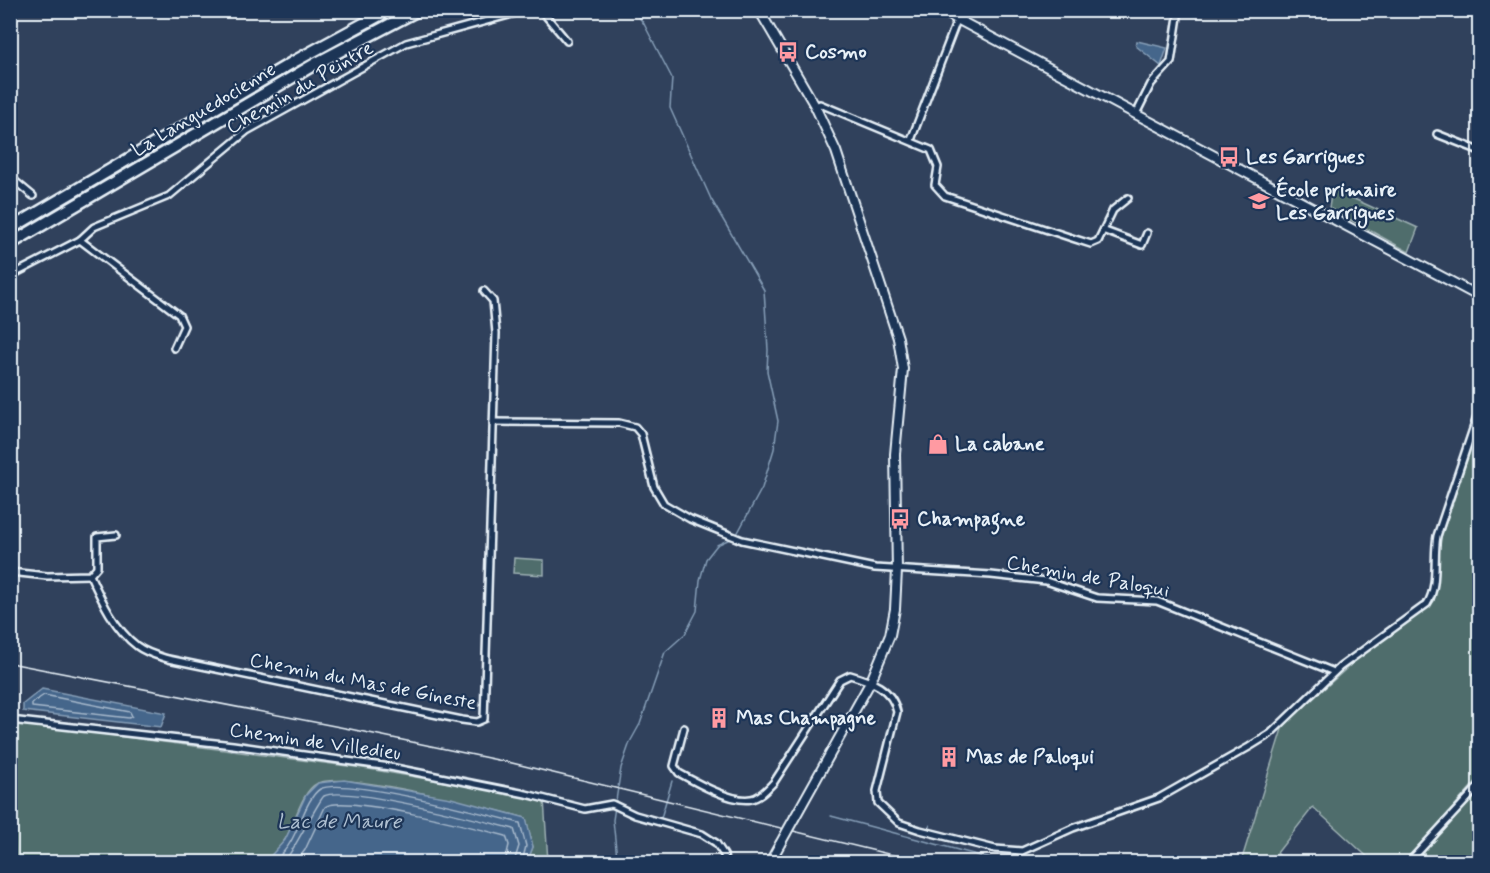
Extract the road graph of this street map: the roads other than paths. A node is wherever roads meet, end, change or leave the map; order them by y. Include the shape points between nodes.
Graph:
1 (389, 10) edge
2 (418, 10) edge
3 (527, 10) edge
4 (541, 10) edge
5 (759, 10) edge
6 (940, 10) edge
7 (966, 10) edge
8 (1179, 10) edge
9 (959, 21) junction
10 (567, 41) dead end
11 (815, 106) junction
12 (1136, 114) junction
13 (1437, 134) dead end
14 (911, 141) junction
15 (1479, 151) edge
16 (10, 177) edge
17 (33, 196) dead end
18 (1128, 198) dead end
19 (10, 229) edge
20 (1105, 231) junction
21 (1147, 233) dead end
22 (80, 240) junction
23 (10, 244) edge
24 (10, 276) edge
25 (484, 291) dead end
26 (1479, 297) edge
27 (174, 348) dead end
28 (1479, 408) edge
29 (493, 422) junction
30 (116, 535) dead end
31 (897, 570) junction
32 (10, 572) edge
33 (90, 575) junction
34 (1334, 672) junction
35 (871, 681) junction
36 (10, 720) edge
37 (684, 728) dead end
38 (1479, 785) edge
39 (725, 862) edge
40 (770, 862) edge
41 (1409, 862) edge

1 - 19 highway, La Languedocienne
2 - 23 highway, La Languedocienne via 315,64
3 - 22 street, Chemin du Peintre via 406,43 247,131 169,196 94,227
4 - 10 street
5 - 11 street
6 - 9 street
7 - 9 street
8 - 12 street via 1171,62 1151,84
9 - 12 street
9 - 14 street
11 - 14 street via 820,104
11 - 31 street via 841,165 901,348 895,476
12 - 26 street
13 - 15 street
14 - 20 street via 931,150 937,159 935,185 945,196 1091,244
16 - 17 street
18 - 20 street via 1113,210
20 - 21 street via 1142,245
22 - 24 street, Chemin du Peintre
22 - 27 street via 179,315 184,326
25 - 29 street via 493,301 494,310
28 - 34 street via 1437,536 1430,600
29 - 31 street, Chemin de Paloqui via 619,423 634,427 641,434 658,497 672,511 742,540
29 - 33 street, Chemin du Mas de Gineste via 484,719 477,722 148,652 123,633
30 - 33 street via 97,537 97,567
31 - 34 street, Chemin de Paloqui via 1046,581 1097,598 1157,601
31 - 35 street via 890,635
32 - 33 street
34 - 35 street via 1270,734 1188,783 1022,851 952,840 899,823 887,814 878,803 878,791 897,712 892,697
35 - 37 street via 850,675 840,680 774,782 752,800 735,799 679,773 674,766
35 - 40 street, bridge
36 - 39 street, Chemin de Villedieu via 390,767 585,809 615,805 635,815 702,834 716,843
38 - 41 street

